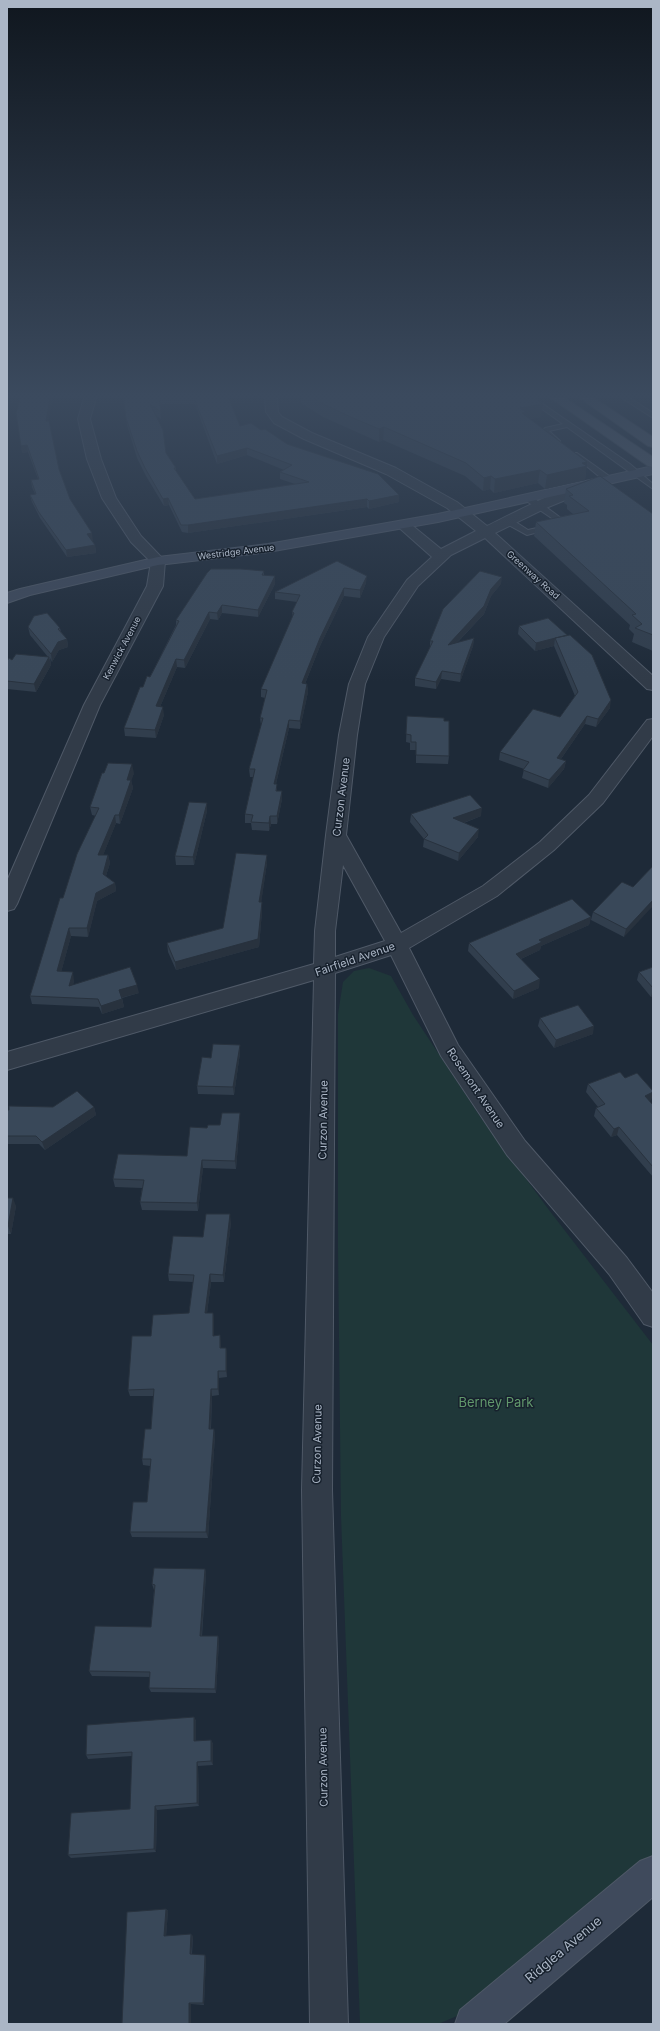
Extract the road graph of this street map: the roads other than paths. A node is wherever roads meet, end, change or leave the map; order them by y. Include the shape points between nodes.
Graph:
1 (108, 493) edge
2 (430, 493) edge
3 (553, 493) edge
4 (576, 493) edge
5 (528, 498) junction
6 (540, 506) junction
7 (462, 513) junction
8 (403, 525) junction
9 (497, 527) junction
10 (441, 557) junction
11 (158, 561) junction
12 (7, 598) edge
13 (653, 685) edge
14 (653, 724) edge
15 (336, 835) junction
16 (7, 904) edge
17 (397, 945) junction
18 (325, 969) junction
19 (7, 1061) edge
20 (653, 1316) edge
21 (653, 1874) edge
22 (329, 2024) edge
23 (474, 2024) edge

1 - 11 street via 136,539
2 - 7 street
3 - 5 street, Westridge Avenue
4 - 6 street
5 - 6 lane
5 - 7 street, Westridge Avenue
6 - 9 street
6 - 9 lane via 565,524 527,533
7 - 8 street, Westridge Avenue
7 - 9 street
8 - 10 street
8 - 11 street, Westridge Avenue via 268,548
9 - 10 street, Curzon Avenue via 446,552
9 - 13 street, Greenway Road
10 - 15 street, Curzon Avenue via 412,583 376,637 358,684 348,735
11 - 12 street, Westridge Avenue
11 - 16 street, Kenwick Avenue via 155,586 92,705
14 - 17 street, Fairfield Avenue via 596,799 547,846 490,891
15 - 17 street, Rosemont Avenue
15 - 18 street, Curzon Avenue via 325,931
17 - 18 street, Fairfield Avenue
17 - 20 street, Rosemont Avenue via 449,1050 516,1148 618,1266
18 - 19 street, Fairfield Avenue via 129,1028
18 - 22 street, Curzon Avenue via 317,1490
21 - 23 street, Ridglea Avenue

